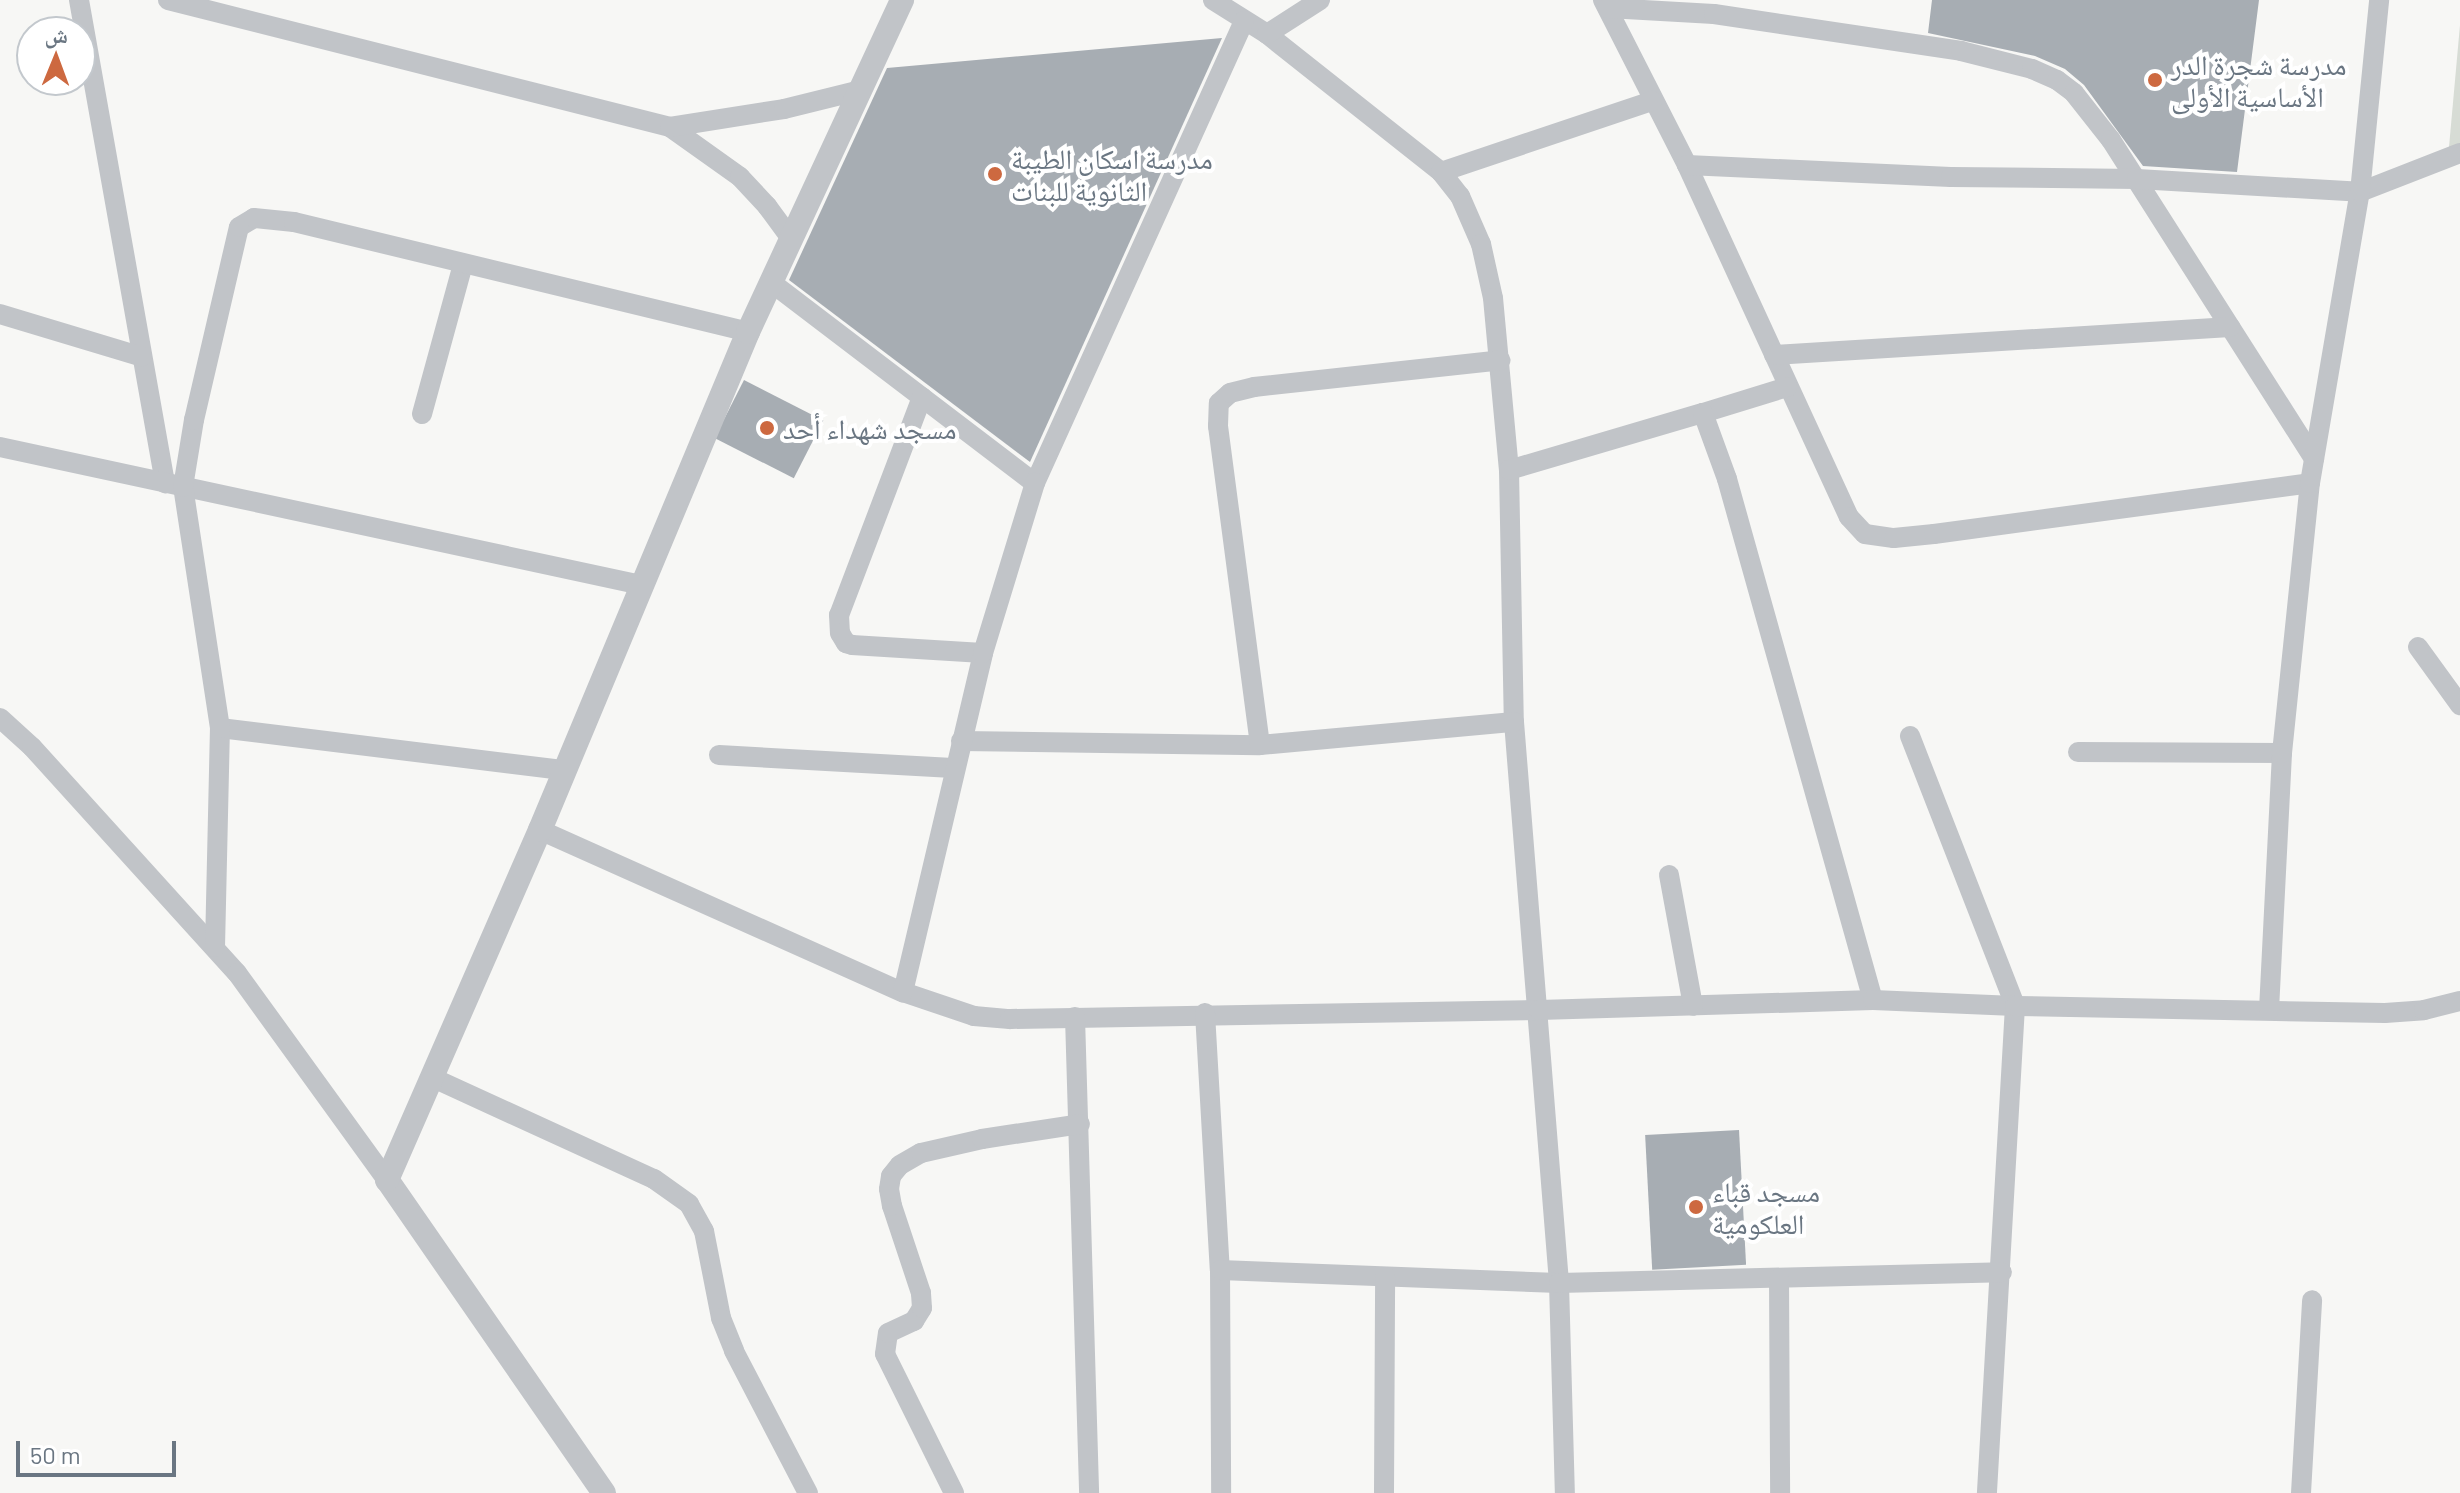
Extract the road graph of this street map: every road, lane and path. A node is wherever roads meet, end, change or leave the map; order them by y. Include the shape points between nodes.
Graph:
1 (79, 0) edge
2 (168, 0) edge
3 (902, 0) edge
4 (1213, 0) edge
5 (1320, 0) edge
6 (2379, 0) edge
7 (1606, 4) edge
8 (1716, 7) edge
9 (1244, 21) junction
10 (1267, 34) junction
11 (857, 91) junction
12 (1652, 101) junction
13 (670, 127) junction
14 (2460, 153) edge
15 (1687, 165) junction
16 (1441, 172) junction
17 (2137, 179) junction
18 (2360, 192) junction
19 (792, 240) junction
20 (463, 264) junction
21 (772, 283) junction
22 (0, 314) edge
23 (2230, 327) junction
24 (748, 332) junction
25 (1774, 355) junction
26 (142, 357) junction
27 (1501, 360) junction
28 (1787, 387) junction
29 (922, 397) junction
30 (1703, 413) junction
31 (422, 414) dead end
32 (0, 447) edge
33 (2314, 459) junction
34 (1509, 470) junction
35 (1035, 483) junction
36 (2310, 483) junction
37 (174, 485) junction
38 (641, 585) junction
39 (2418, 647) dead end
40 (983, 653) junction
41 (2460, 705) edge
42 (0, 718) edge
43 (1514, 722) junction
44 (220, 728) junction
45 (1910, 736) dead end
46 (961, 741) junction
47 (1260, 745) junction
48 (2078, 752) dead end
49 (2282, 753) junction
50 (719, 755) dead end
51 (953, 768) junction
52 (564, 770) junction
53 (540, 830) junction
54 (1669, 875) dead end
55 (215, 947) junction
56 (903, 992) junction
57 (1873, 1000) junction
58 (2460, 1001) edge
59 (1693, 1006) junction
60 (2015, 1006) junction
61 (1539, 1010) junction
62 (2269, 1010) junction
63 (1205, 1013) junction
64 (1075, 1017) junction
65 (431, 1077) junction
66 (1080, 1124) junction
67 (387, 1180) junction
68 (1220, 1270) junction
69 (2002, 1272) junction
70 (1385, 1277) junction
71 (1779, 1278) junction
72 (1559, 1283) junction
73 (2312, 1300) dead end
74 (604, 1493) edge
75 (808, 1493) edge
76 (954, 1493) edge
77 (1089, 1493) edge
78 (1221, 1493) edge
79 (1384, 1493) edge
80 (1565, 1493) edge
81 (1780, 1493) edge
82 (1987, 1493) edge
83 (2301, 1493) edge

1 - 26 street
2 - 13 street
3 - 11 street
4 - 9 street
5 - 10 street
6 - 18 street
7 - 8 street
7 - 12 street
8 - 17 street via 2032,69 2074,93
9 - 10 street
9 - 35 street
10 - 16 street
11 - 13 street
11 - 19 street
12 - 15 street
12 - 16 street
13 - 19 street via 740,177
14 - 18 street
15 - 17 street
15 - 25 street
16 - 27 street via 1460,196 1481,244
17 - 18 street
17 - 23 street
18 - 33 street
19 - 21 street
20 - 24 street
20 - 31 street
20 - 37 street via 294,222 246,220 234,241
21 - 24 street
21 - 29 street
22 - 26 street
23 - 25 street
23 - 33 street
24 - 38 street
25 - 28 street
26 - 37 street
27 - 34 street
27 - 47 street via 1254,387 1230,393 1219,403
28 - 30 street
28 - 36 street via 1849,517 1865,534 1879,538
29 - 35 street
29 - 40 street via 839,615 840,633 852,645
30 - 34 street
30 - 57 street via 1727,479
32 - 37 street
33 - 36 street
34 - 43 street
35 - 40 street
36 - 49 street
37 - 38 street
37 - 44 street
38 - 52 street
39 - 41 street
40 - 46 street
42 - 55 street
43 - 47 street
43 - 61 street
44 - 52 street
44 - 55 street
45 - 60 street
46 - 47 street
46 - 51 street
48 - 49 street
49 - 62 street
50 - 51 street
51 - 56 street
52 - 53 street
53 - 56 street
53 - 65 street
54 - 59 street
55 - 67 street
56 - 64 street via 974,1016
57 - 59 street
57 - 60 street
58 - 62 street via 2385,1013
59 - 61 street
60 - 62 street
60 - 69 street
61 - 63 street
61 - 72 street
63 - 64 street
63 - 68 street
64 - 66 street
65 - 67 street
65 - 75 street via 654,1179 689,1204 704,1231 721,1318 734,1351
66 - 76 street via 921,1153 891,1176 892,1206 922,1308 914,1321 888,1333 885,1354
66 - 77 street
67 - 74 street
68 - 70 street
68 - 78 street
69 - 71 street
69 - 82 street
70 - 72 street
70 - 79 street
71 - 72 street
71 - 81 street
72 - 80 street
73 - 83 street

